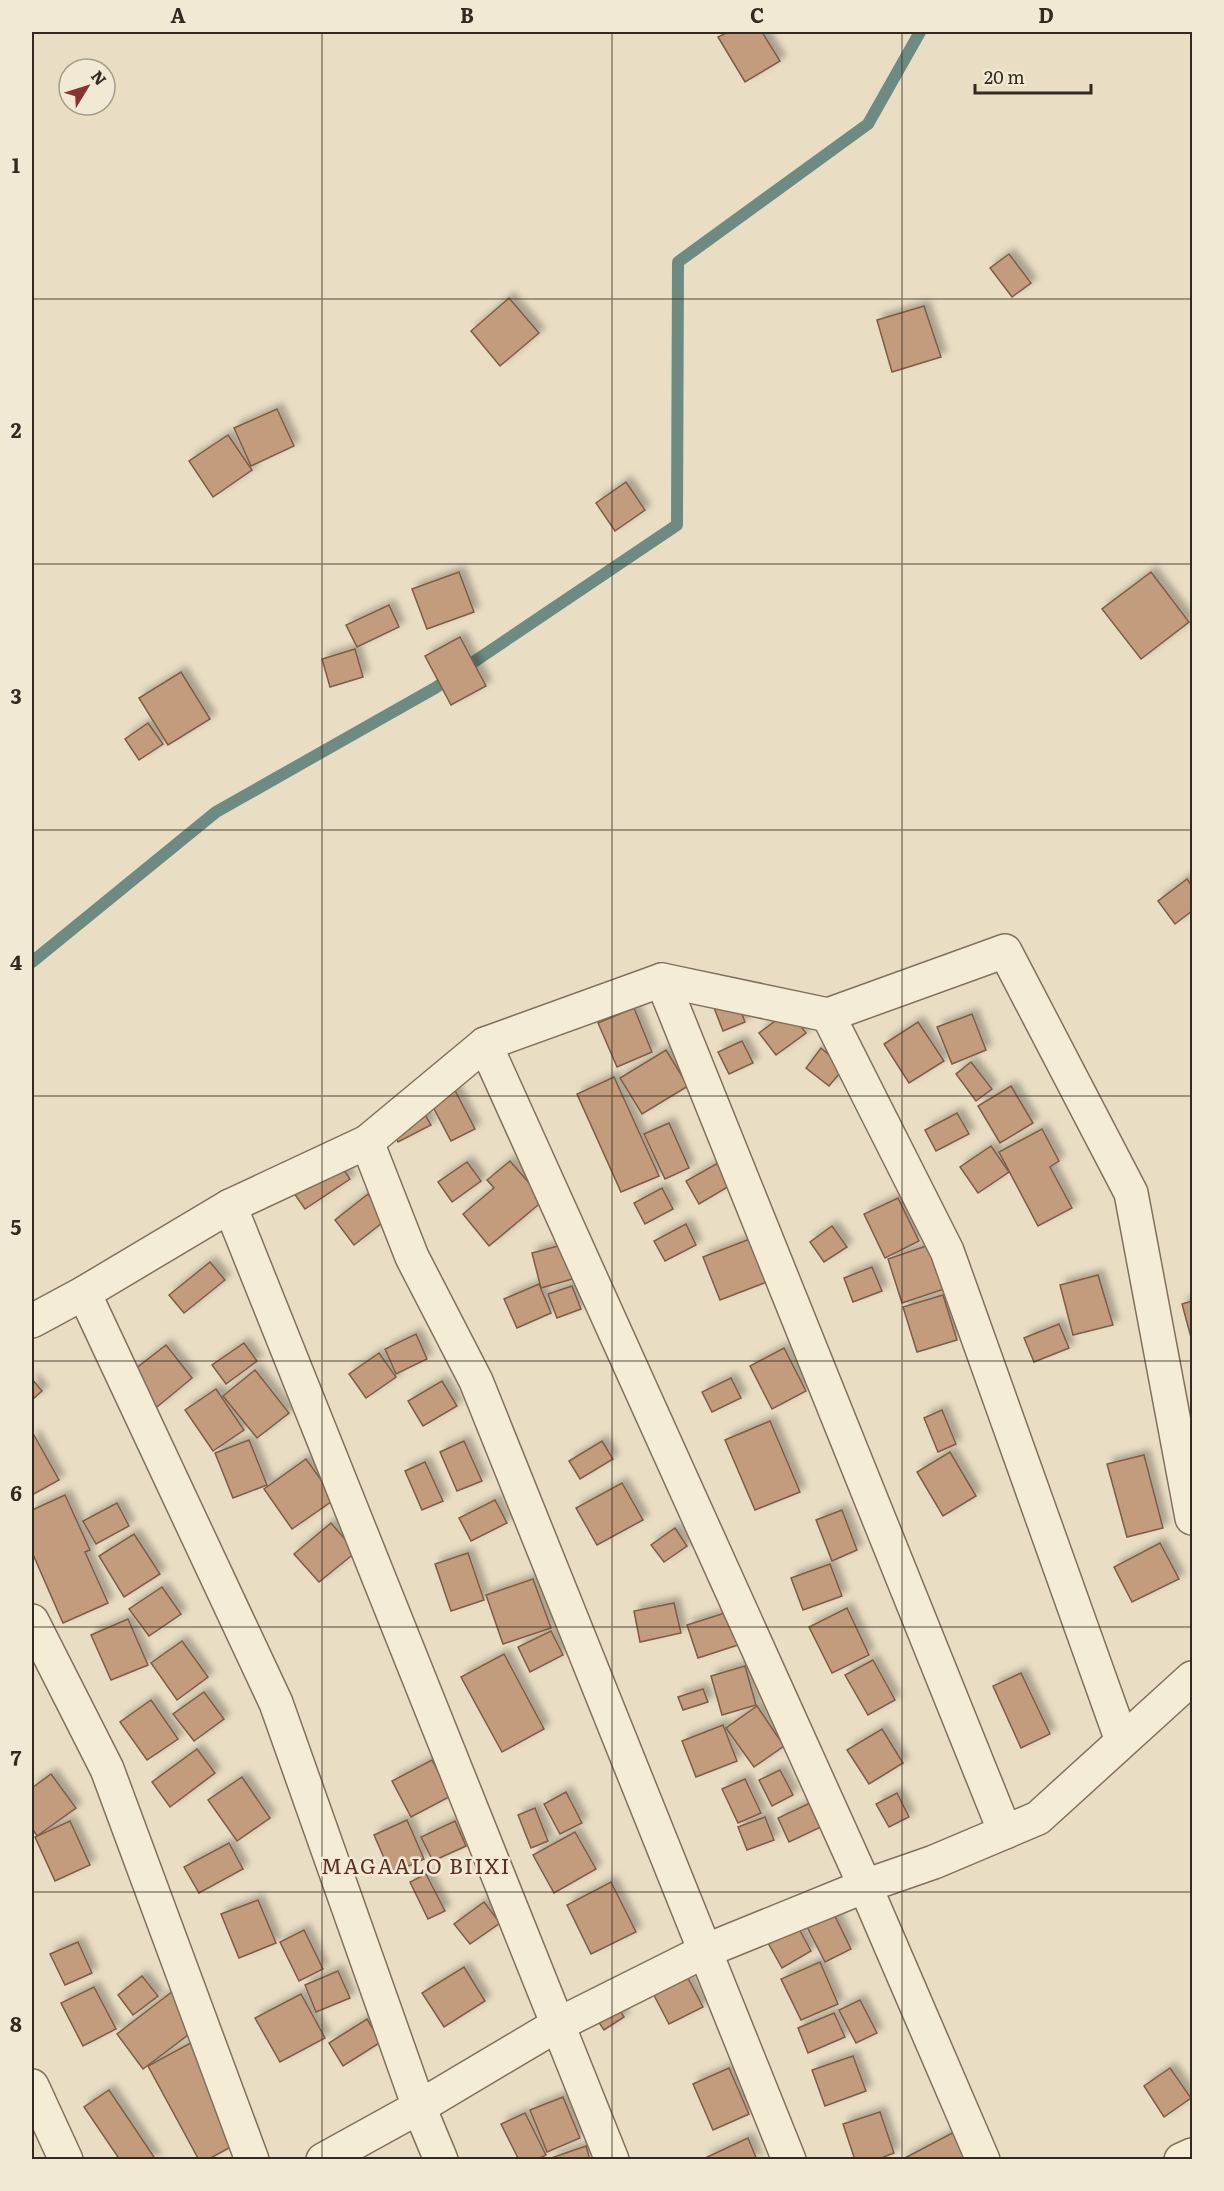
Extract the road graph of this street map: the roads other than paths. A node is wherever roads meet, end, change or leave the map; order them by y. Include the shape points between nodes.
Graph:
1 (662, 980) junction
2 (828, 1015) junction
3 (485, 1044) junction
4 (367, 1142) junction
5 (230, 1206) junction
6 (84, 1293) junction
7 (32, 1321) edge
8 (1192, 1518) edge
9 (32, 1621) edge
10 (1192, 1678) edge
11 (1122, 1741) junction
12 (1005, 1832) junction
13 (865, 1886) junction
14 (705, 1951) junction
15 (557, 2025) junction
16 (32, 2086) edge
17 (419, 2107) junction
18 (1192, 2155) edge
19 (66, 2160) edge
20 (252, 2160) edge
21 (323, 2160) edge
22 (441, 2160) edge
23 (612, 2160) edge
24 (789, 2160) edge
25 (983, 2160) edge
26 (1181, 2160) edge

1 - 2 street
1 - 3 street
1 - 12 street
2 - 8 street via 1005,951 1131,1193
2 - 11 street via 947,1251
3 - 4 street
3 - 13 street
4 - 5 street
4 - 14 street via 412,1257 476,1381
5 - 6 street
5 - 15 street
6 - 7 street
6 - 17 street via 276,1703
9 - 20 street via 107,1769
10 - 11 street
11 - 12 street via 1038,1818
12 - 13 street
13 - 14 street
13 - 25 street
14 - 15 street
14 - 24 street
15 - 17 street
15 - 23 street
16 - 19 street
17 - 21 street
17 - 22 street
18 - 26 street

